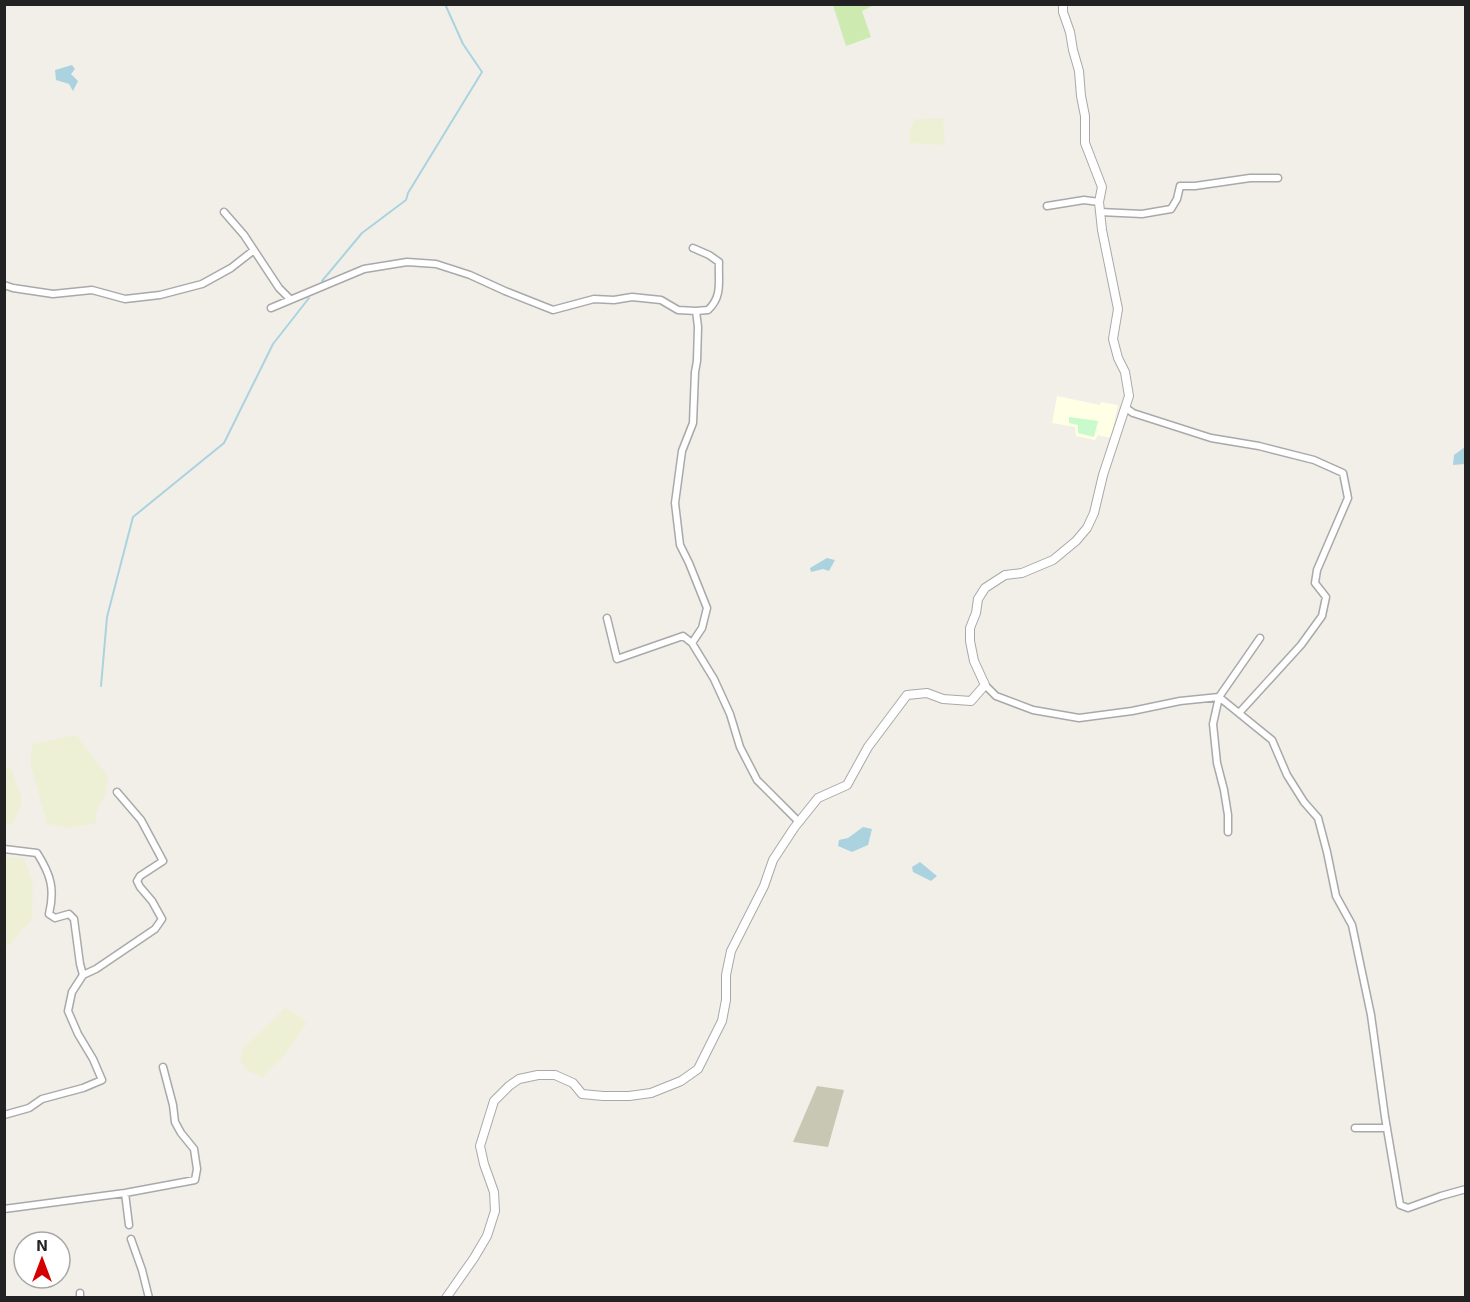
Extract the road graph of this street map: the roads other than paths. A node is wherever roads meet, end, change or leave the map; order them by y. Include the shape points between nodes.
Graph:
1 (1063, 4) edge
2 (1278, 178) dead end
3 (1099, 202) junction
4 (1047, 206) dead end
5 (224, 212) dead end
6 (1100, 212) junction
7 (693, 249) dead end
8 (254, 250) junction
9 (4, 285) edge
10 (290, 299) junction
11 (271, 308) dead end
12 (696, 311) junction
13 (1126, 408) junction
14 (607, 618) dead end
15 (1260, 638) dead end
16 (692, 643) junction
17 (985, 685) junction
18 (1219, 697) junction
19 (1239, 713) junction
20 (117, 792) dead end
21 (799, 822) junction
22 (1228, 832) dead end
23 (4, 849) edge
24 (83, 975) junction
25 (163, 1067) dead end
26 (4, 1115) edge
27 (1354, 1128) dead end
28 (1387, 1128) junction
29 (1466, 1189) edge
30 (125, 1192) junction
31 (4, 1209) edge
32 (129, 1225) dead end
33 (131, 1239) dead end
34 (149, 1298) edge
35 (446, 1298) edge

1 - 3 street via 1079,71 1085,143 1102,187
2 - 6 street via 1180,186 1172,209 1142,214
3 - 4 street via 1084,200
3 - 6 street
5 - 8 street
6 - 13 street via 1118,309 1113,339 1125,372 1129,396
7 - 12 street via 719,262 719,292 714,304 708,310
8 - 9 street via 202,284 160,295 126,299 92,290 53,294
8 - 10 street
10 - 11 street
10 - 12 street via 364,269 407,262 459,271 553,310 594,299 632,297 661,300 678,310
12 - 16 street via 693,423 682,451 675,503 680,545 707,609 702,628
13 - 17 street via 1087,528 1053,560 995,580 978,599 970,641
13 - 19 street via 1211,438 1314,460 1343,474 1348,498 1315,583 1326,597 1322,616
14 - 16 street via 617,659 683,636
15 - 18 street
16 - 21 street via 714,678 757,780
17 - 18 street via 996,696 1033,710 1079,718
17 - 21 street via 971,701 943,699 927,693 907,694 868,747 847,785 818,798
18 - 19 street
18 - 22 street via 1213,724
19 - 28 street via 1272,740 1287,776 1318,818 1336,896 1352,926 1371,1015
20 - 24 street via 141,820 163,861 138,881 162,919 155,929
21 - 35 street via 773,860 731,951 722,1021 698,1069 651,1093 628,1096 582,1094 573,1083 555,1075 538,1075 519,1079 494,1101 480,1146 494,1192 495,1211 487,1236
23 - 24 street via 37,853 51,880 49,914 55,918 69,914 74,919
24 - 26 street via 72,992 68,1011 102,1080
25 - 30 street via 176,1122 194,1149 195,1180
27 - 28 street
28 - 29 street via 1400,1205 1408,1208
30 - 31 street
30 - 32 street
33 - 34 street

